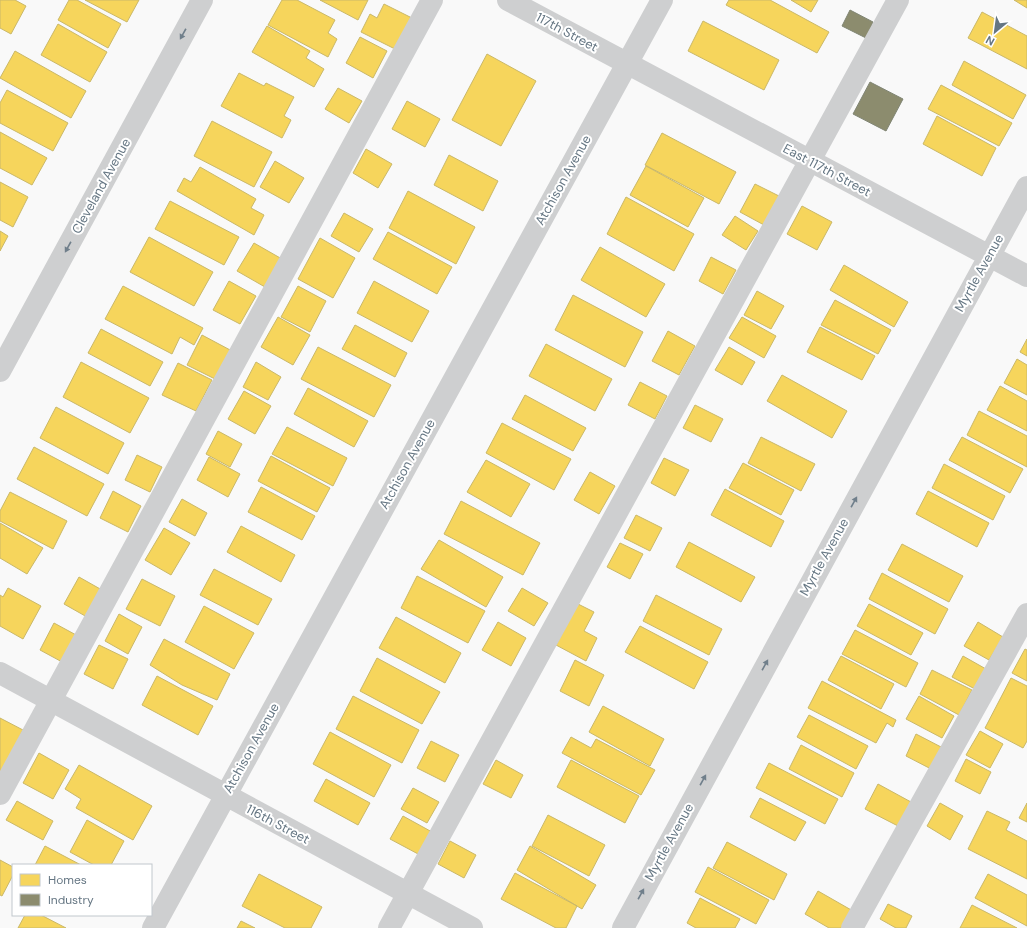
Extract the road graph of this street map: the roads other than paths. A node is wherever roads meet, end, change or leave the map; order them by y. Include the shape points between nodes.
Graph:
1 (202, 0) edge
2 (432, 0) edge
3 (508, 0) edge
4 (662, 0) edge
5 (898, 0) edge
6 (627, 64) junction
7 (810, 161) junction
8 (1027, 187) edge
9 (988, 256) junction
10 (1027, 276) edge
11 (0, 371) edge
12 (1027, 614) edge
13 (0, 673) edge
14 (50, 701) junction
15 (0, 794) edge
16 (225, 796) junction
17 (408, 893) junction
18 (153, 928) edge
19 (389, 928) edge
20 (472, 928) edge
21 (622, 928) edge
22 (852, 928) edge

1 -> 11 street, Cleveland Avenue
2 - 14 street
3 - 6 street, 117th Street
4 - 6 street, Atchison Avenue
5 - 7 street
6 - 7 street, East 117th Street
6 - 16 street, Atchison Avenue
7 - 9 street, East 117th Street
7 - 17 street
8 - 9 street, Myrtle Avenue
9 - 10 street, East 117th Street
21 -> 9 street, Myrtle Avenue
12 - 22 street
13 - 14 street, 116th Street
14 - 15 street
14 - 16 street, 116th Street
16 - 17 street, 116th Street
16 - 18 street, Atchison Avenue
17 - 19 street
17 - 20 street, 116th Street

